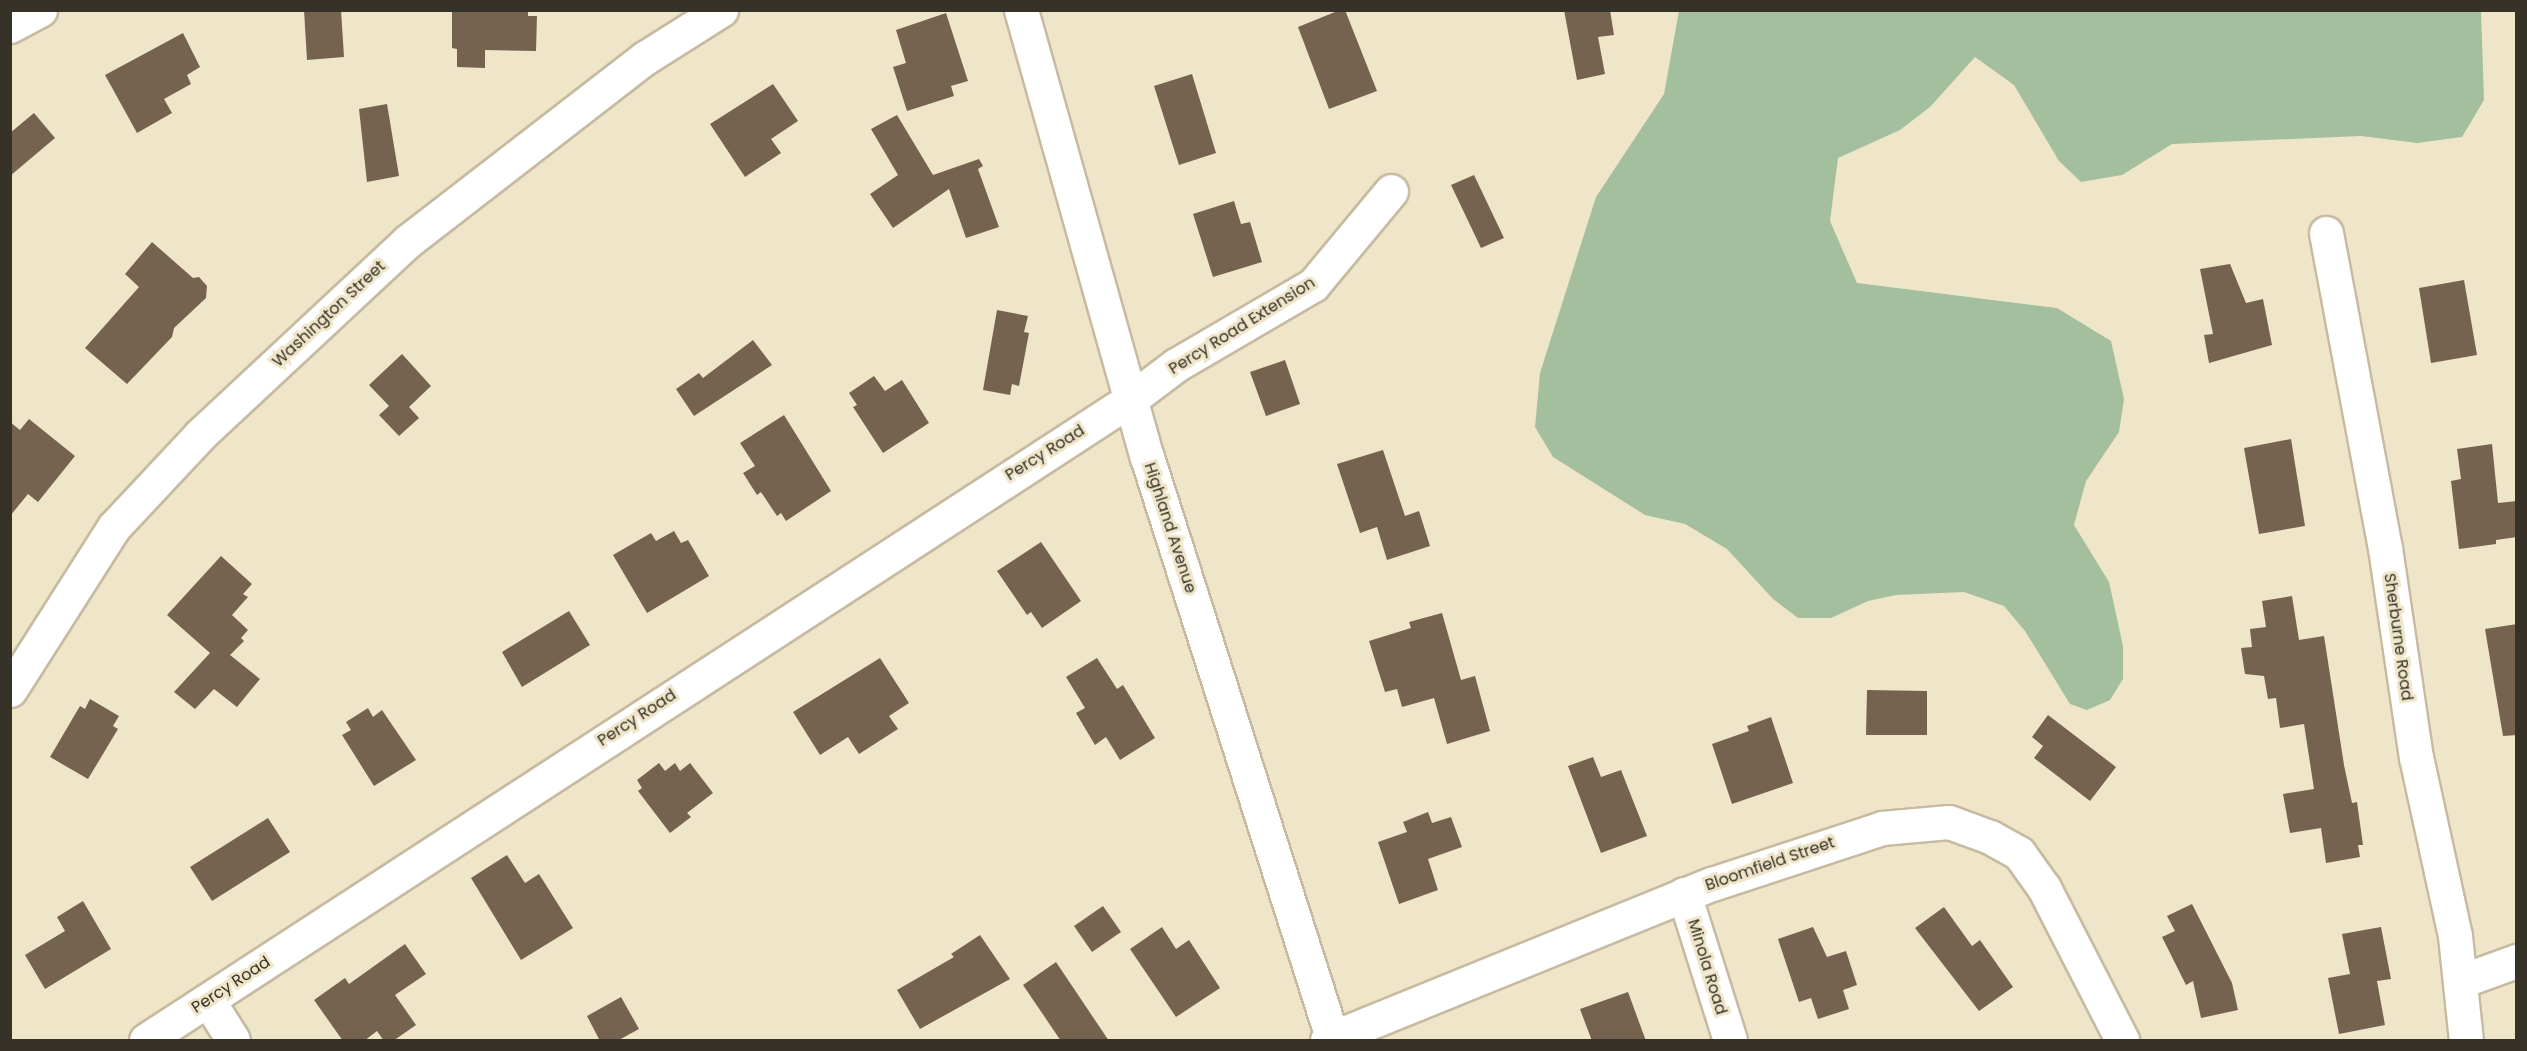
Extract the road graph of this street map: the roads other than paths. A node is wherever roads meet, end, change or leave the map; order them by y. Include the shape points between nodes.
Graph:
1 (40, 10) edge
2 (1021, 10) edge
3 (699, 15) edge
4 (10, 26) edge
5 (1391, 191) dead end
6 (2326, 233) dead end
7 (1131, 399) junction
8 (10, 690) edge
9 (1684, 894) junction
10 (2517, 961) edge
11 (2462, 981) junction
12 (208, 1000) junction
13 (1331, 1040) edge
14 (146, 1041) edge
15 (233, 1041) edge
16 (1730, 1041) edge
17 (2122, 1041) edge
18 (2466, 1041) edge

1 - 4 street
2 - 7 street, Highland Avenue
3 - 8 street, Washington Street via 408,241 201,434 114,527
5 - 7 street, Percy Road Extension via 1313,285 1176,365
6 - 11 street, Sherburne Road via 2385,548 2416,757
7 - 12 street, Percy Road
7 - 13 street, Highland Avenue
9 - 13 street, Bloomfield Street
9 - 16 street, Minola Road
9 - 17 street, Bloomfield Street via 1882,828 1949,822 2019,853 2044,888
10 - 11 street
11 - 18 street, Sherburne Road
12 - 14 street, Percy Road
12 - 15 street

